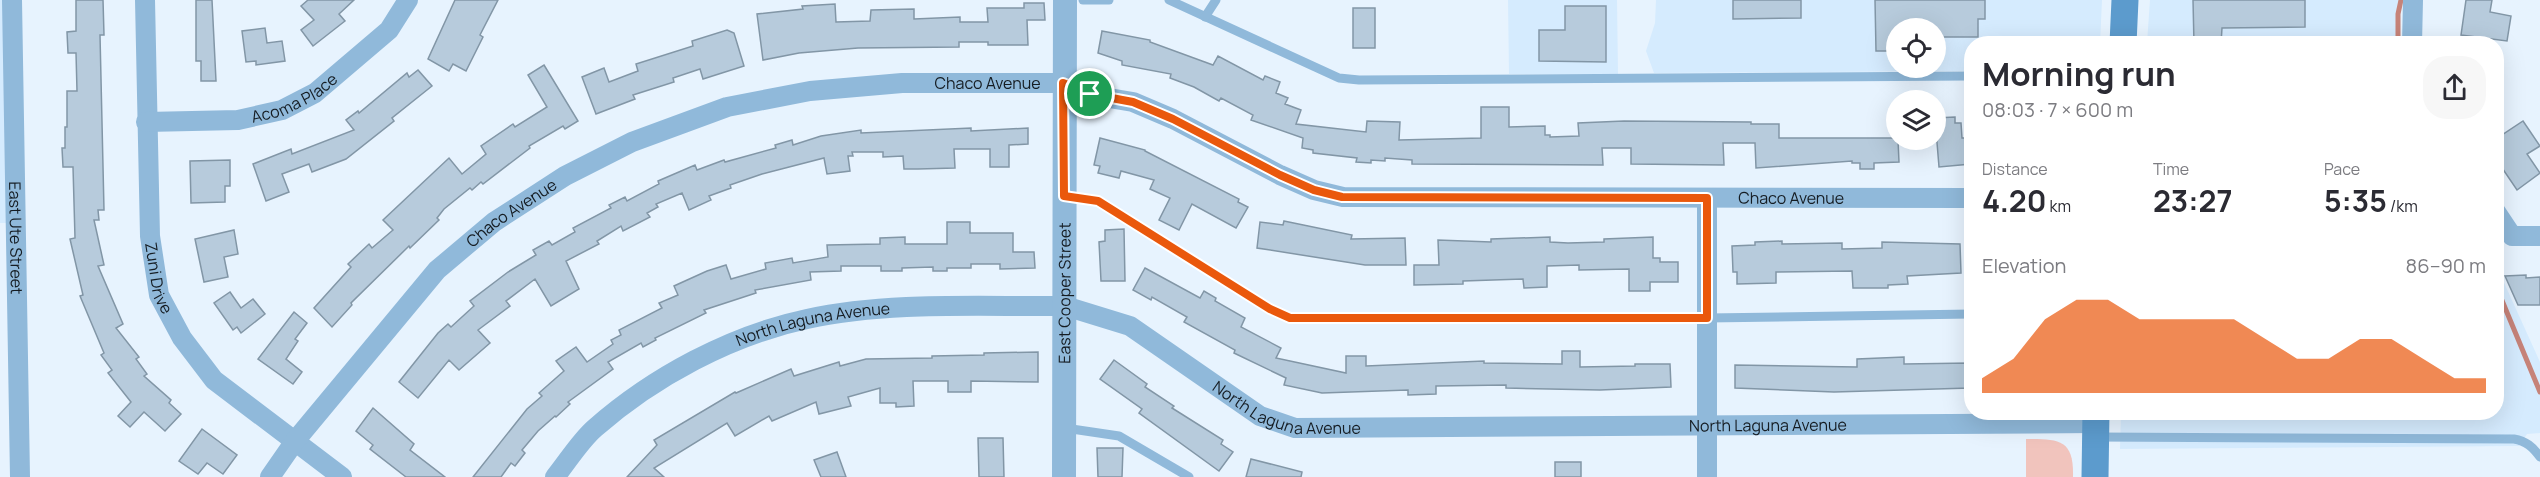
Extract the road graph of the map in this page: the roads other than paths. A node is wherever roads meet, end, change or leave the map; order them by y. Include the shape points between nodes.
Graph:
1 (12, 0) edge
2 (145, 0) edge
3 (408, 0) edge
4 (1065, 0) edge
5 (1083, 0) edge
6 (1109, 0) edge
7 (1169, 0) edge
8 (1216, 0) edge
9 (2125, 0) edge
10 (2413, 0) edge
11 (1205, 17) junction
12 (2123, 36) edge
13 (2412, 36) edge
14 (1964, 76) edge
15 (1063, 83) junction
16 (146, 122) junction
17 (1064, 196) junction
18 (1707, 198) junction
19 (1964, 198) edge
20 (2504, 224) edge
21 (2540, 236) edge
22 (1065, 306) junction
23 (1964, 315) edge
24 (1707, 318) junction
25 (1707, 424) junction
26 (2095, 424) edge
27 (1064, 428) junction
28 (295, 441) junction
29 (2540, 457) edge
30 (20, 477) edge
31 (270, 477) edge
32 (342, 477) edge
33 (555, 477) edge
34 (1064, 477) edge
35 (1189, 477) edge
36 (1707, 477) edge
37 (2095, 477) edge

1 - 30 street, East Ute Street
2 - 16 street, Zuni Drive
3 - 16 street, Acoma Place via 389,30 315,93 282,110 238,120
4 - 15 street, East Cooper Street
5 - 6 lane
7 - 11 lane
8 - 11 lane
9 - 12 main road
10 - 13 street
11 - 14 lane via 1339,78 1359,80
15 - 17 street, East Cooper Street
15 - 18 street, Chaco Avenue via 1090,94 1133,102 1280,175 1342,197
15 - 28 street, Chaco Avenue via 902,83 810,91 727,107 632,142 565,176 495,222 437,270
16 - 28 street, Zuni Drive via 150,237 159,295 182,338 214,380
17 - 22 street, East Cooper Street
17 - 24 lane via 1098,201 1290,318
18 - 19 street, Chaco Avenue
18 - 24 street
20 - 21 street via 2512,236
22 - 25 street, North Laguna Avenue via 1130,326 1260,416 1295,428
22 - 27 street, East Cooper Street
22 - 33 street, North Laguna Avenue via 882,309 806,319 729,344 658,380 594,429
23 - 24 lane
24 - 25 street
25 - 26 street, North Laguna Avenue
25 - 36 street
26 - 29 lane via 2514,439 2534,448
26 - 37 main road
27 - 34 street, East Cooper Street
27 - 35 lane via 1119,436
28 - 31 street, Chaco Avenue
28 - 32 street, Zuni Drive

